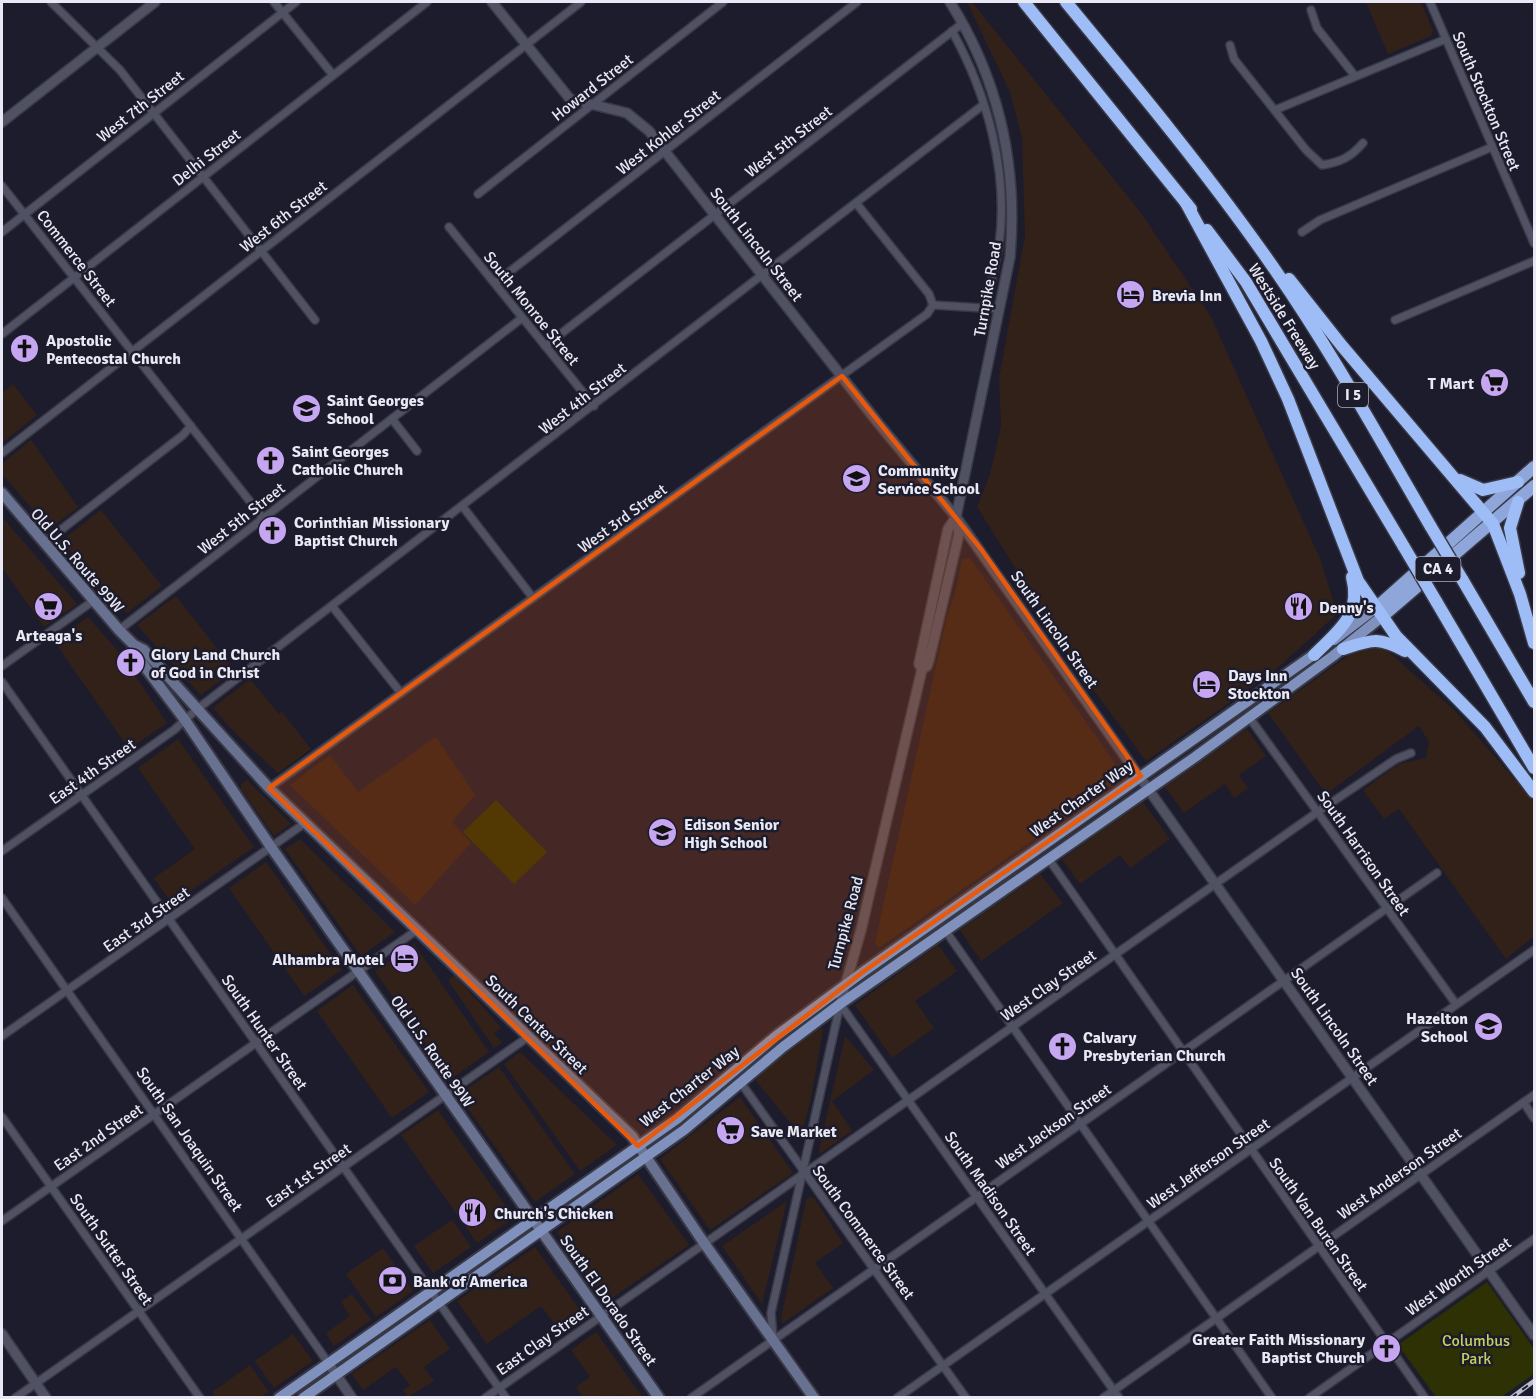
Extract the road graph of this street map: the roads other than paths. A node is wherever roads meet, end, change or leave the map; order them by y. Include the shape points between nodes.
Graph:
1 (51, 2) edge
2 (155, 2) edge
3 (273, 2) edge
4 (296, 2) edge
5 (427, 2) edge
6 (492, 2) edge
7 (580, 2) edge
8 (723, 2) edge
9 (857, 2) edge
10 (950, 2) edge
11 (1024, 2) edge
12 (1066, 2) edge
13 (1430, 2) edge
14 (714, 4) edge
15 (1311, 10) dead end
16 (282, 12) junction
17 (963, 23) junction
18 (952, 31) junction
19 (1446, 39) junction
20 (526, 44) junction
21 (1230, 45) dead end
22 (96, 47) junction
23 (333, 75) junction
24 (1355, 76) junction
25 (593, 104) junction
26 (983, 105) junction
27 (1275, 111) junction
28 (153, 113) junction
29 (2, 122) edge
30 (1363, 143) dead end
31 (1492, 147) junction
32 (665, 151) junction
33 (203, 177) junction
34 (2, 186) edge
35 (478, 194) dead end
36 (856, 202) junction
37 (1186, 203) junction
38 (25, 213) junction
39 (715, 215) junction
40 (449, 227) dead end
41 (2, 232) edge
42 (1302, 232) dead end
43 (1534, 243) edge
44 (261, 250) junction
45 (1534, 261) edge
46 (1272, 265) junction
47 (762, 275) junction
48 (75, 277) junction
49 (495, 283) junction
50 (933, 305) junction
51 (986, 308) junction
52 (1000, 309) junction
53 (522, 318) junction
54 (315, 320) dead end
55 (1395, 320) dead end
56 (2, 334) edge
57 (544, 346) junction
58 (132, 351) junction
59 (842, 376) junction
60 (594, 406) junction
61 (392, 419) junction
62 (191, 426) junction
63 (417, 451) dead end
64 (2, 453) edge
65 (1534, 467) edge
66 (1453, 476) junction
67 (1518, 482) junction
68 (1534, 486) edge
69 (2, 493) edge
70 (1518, 502) junction
71 (463, 507) junction
72 (1483, 513) junction
73 (956, 517) junction
74 (263, 518) junction
75 (1493, 524) junction
76 (1341, 538) junction
77 (44, 543) junction
78 (1520, 594) junction
79 (533, 598) junction
80 (93, 601) junction
81 (332, 606) junction
82 (1380, 611) junction
83 (119, 630) junction
84 (1534, 643) edge
85 (134, 645) junction
86 (1343, 649) junction
87 (1314, 655) junction
88 (1413, 656) junction
89 (2, 666) edge
90 (922, 669) junction
91 (1287, 674) junction
92 (2, 681) edge
93 (401, 693) junction
94 (1534, 702) edge
95 (195, 710) junction
96 (1249, 717) junction
97 (185, 720) junction
98 (1411, 753) dead end
99 (1534, 768) edge
100 (1141, 776) junction
101 (1149, 787) junction
102 (269, 788) junction
103 (1534, 792) edge
104 (82, 795) junction
105 (1319, 811) junction
106 (305, 823) junction
107 (1074, 825) junction
108 (271, 847) junction
109 (2, 851) edge
110 (1048, 858) junction
111 (1437, 873) dead end
112 (1215, 884) junction
113 (2, 898) edge
114 (968, 899) junction
115 (1387, 908) junction
116 (169, 919) junction
117 (417, 930) junction
118 (945, 930) junction
119 (1534, 950) edge
120 (1113, 955) junction
121 (358, 971) junction
122 (1285, 980) junction
123 (844, 986) junction
124 (67, 991) junction
125 (840, 1004) junction
126 (1456, 1004) junction
127 (1011, 1028) junction
128 (2, 1036) edge
129 (528, 1037) junction
130 (256, 1042) junction
131 (1182, 1053) junction
132 (1353, 1077) junction
133 (741, 1083) junction
134 (446, 1095) junction
135 (1534, 1095) edge
136 (908, 1100) junction
137 (1524, 1103) junction
138 (153, 1115) junction
139 (2, 1117) edge
140 (1534, 1118) edge
141 (1080, 1124) junction
142 (638, 1146) junction
143 (1250, 1149) junction
144 (645, 1157) junction
145 (344, 1167) junction
146 (804, 1174) junction
147 (1421, 1174) junction
148 (51, 1187) junction
149 (977, 1196) junction
150 (533, 1219) junction
151 (2, 1221) edge
152 (1148, 1221) junction
153 (542, 1230) junction
154 (242, 1238) junction
155 (1534, 1239) edge
156 (704, 1244) junction
157 (1319, 1246) junction
158 (874, 1268) junction
159 (1489, 1271) junction
160 (432, 1292) junction
161 (1045, 1293) junction
162 (439, 1302) junction
163 (139, 1311) junction
164 (601, 1316) junction
165 (1216, 1318) junction
166 (2, 1334) edge
167 (1534, 1335) edge
168 (773, 1339) junction
169 (1387, 1343) junction
170 (329, 1364) junction
171 (943, 1365) junction
172 (336, 1375) junction
173 (36, 1383) junction
174 (499, 1387) junction
175 (1114, 1390) junction
176 (15, 1398) edge
177 (46, 1398) edge
178 (200, 1398) edge
179 (279, 1398) edge
180 (303, 1398) edge
181 (352, 1398) edge
182 (485, 1398) edge
183 (506, 1398) edge
184 (659, 1398) edge
185 (691, 1398) edge
186 (814, 1398) edge
187 (897, 1398) edge
188 (966, 1398) edge
189 (1103, 1398) edge
190 (1119, 1398) edge
191 (1272, 1398) edge
192 (1310, 1398) edge
193 (1425, 1398) edge

1 - 22 street
2 - 22 street
3 - 16 street
4 - 16 street, West 7th Street
5 - 23 street, Delhi Street
6 - 20 street, South Lincoln Street
7 - 20 street, West 6th Street
8 - 14 street, Howard Street
9 - 32 street, West Kohler Street
10 - 17 street, Turnpike Road
11 - 37 highway, Westside Freeway / I 5
12 - 46 highway, Westside Freeway / I 5
13 - 19 street, South Stockton Street
14 - 25 street, Howard Street
15 - 24 street via 1317,28
16 - 23 street
16 - 28 street, West 7th Street
17 - 18 street, West 5th Street
17 - 52 street, Turnpike Road via 991,86 1009,161 1012,231
18 - 26 street
18 - 39 street, West 5th Street
19 - 24 street
19 - 31 street, South Stockton Street
20 - 25 street, South Lincoln Street via 570,99
20 - 44 street, West 6th Street
21 - 27 street via 1234,59
22 - 28 street via 120,70
22 - 29 street
23 - 33 street, Delhi Street
24 - 27 street
25 - 32 street, South Lincoln Street via 637,119
25 - 35 street, Howard Street
26 - 36 street, West 4th Street
26 - 51 street via 996,156 1001,202 999,245
27 - 30 street via 1322,165 1353,155
28 - 33 street
28 - 38 street, West 7th Street
31 - 42 street via 1320,219
31 - 43 street, South Stockton Street
32 - 39 street, South Lincoln Street
32 - 49 street, West Kohler Street
33 - 44 street
33 - 48 street, Delhi Street
34 - 38 street, Commerce Street
36 - 47 street, West 4th Street
36 - 50 street via 929,294
37 - 76 highway via 1262,342
37 - 99 highway, Westside Freeway / I 5, bridge via 1246,282
38 - 41 street, West 7th Street
38 - 48 street, Commerce Street
39 - 47 street, South Lincoln Street
39 - 57 street, West 5th Street
40 - 49 street, South Monroe Street
44 - 54 street
44 - 58 street, West 6th Street
45 - 55 street
46 - 66 highway via 1293,283
46 - 94 highway, Westside Freeway / I 5, bridge via 1333,360
47 - 59 street, South Lincoln Street
47 - 60 street, West 4th Street
48 - 56 street, Delhi Street
48 - 58 street, Commerce Street
49 - 53 street, South Monroe Street
50 - 51 street
50 - 59 street, West 3rd Street via 927,314
51 - 52 street
52 - 73 street, Turnpike Road
53 - 57 street, South Monroe Street
53 - 61 street, West 5th Street
57 - 60 street, South Monroe Street
58 - 62 street, Commerce Street
58 - 64 street, West 6th Street
59 - 73 street, South Lincoln Street
59 - 79 street, West 3rd Street
60 - 71 street, West 4th Street
61 - 63 street
61 - 74 street, West 5th Street
62 - 74 street, Commerce Street
62 - 77 street
65 - 67 highway, West Charter Way / CA 4
66 - 67 highway via 1483,490
66 - 72 highway
67 - 72 highway, West Charter Way / CA 4
68 - 70 highway, West Charter Way / CA 4
69 - 77 main road, Old U.S. Route 99W
70 - 75 highway, West Charter Way / CA 4
70 - 78 highway via 1510,528 1522,583
71 - 79 street
71 - 81 street, West 4th Street
72 - 75 highway
72 - 82 highway, West Charter Way / CA 4
73 - 90 street, Turnpike Road via 948,529 919,664
73 - 90 street, Turnpike Road via 959,534 927,666
73 - 100 street, South Lincoln Street
74 - 83 street, West 5th Street
75 - 78 highway
75 - 82 highway, West Charter Way / CA 4
76 - 82 highway via 1358,581
76 - 87 highway via 1355,604 1348,618
77 - 80 main road, Old U.S. Route 99W
78 - 84 highway
79 - 93 street, West 3rd Street
80 - 83 main road, Old U.S. Route 99W
80 - 89 street
81 - 93 street
81 - 95 street, West 4th Street
82 - 86 main road, West Charter Way
82 - 87 main road, West Charter Way
82 - 88 highway
83 - 85 main road, Old U.S. Route 99W
85 - 95 main road, Old U.S. Route 99W via 144,650
85 - 97 main road, Old U.S. Route 99W via 136,655
86 - 88 highway via 1382,640
86 - 96 main road, West Charter Way
87 - 91 main road, West Charter Way
88 - 103 highway via 1485,727
90 - 123 street, Turnpike Road via 861,930
91 - 96 main road via 1282,686 1254,705
91 - 100 main road, West Charter Way
92 - 104 street, South Hunter Street
93 - 102 street, West 3rd Street
95 - 97 street, East 4th Street
95 - 102 main road, South Center Street
96 - 101 main road, West Charter Way
96 - 105 street, South Harrison Street
97 - 104 street, East 4th Street
97 - 108 main road, Old U.S. Route 99W
98 - 105 street, West Clay Street
100 - 101 street, South Lincoln Street
100 - 107 main road, West Charter Way
101 - 110 main road, West Charter Way
101 - 112 street, South Lincoln Street
102 - 106 main road, South Center Street
104 - 109 street, East 4th Street
104 - 116 street, South Hunter Street
105 - 112 street, West Clay Street
105 - 115 street, South Harrison Street
106 - 108 street, East 3rd Street
106 - 117 main road, South Center Street
107 - 110 main road via 1070,834 1049,850
107 - 114 main road, West Charter Way
108 - 116 street, East 3rd Street
108 - 121 main road, Old U.S. Route 99W
110 - 118 main road, West Charter Way
110 - 120 street, South Van Buren Street
111 - 115 street, West Jackson Street
112 - 120 street, West Clay Street
112 - 122 street, South Lincoln Street
113 - 124 street, South San Joaquin Street
114 - 118 main road via 969,905 943,924
114 - 123 main road, West Charter Way
115 - 122 street, West Jackson Street
115 - 126 street, South Harrison Street
116 - 124 street, East 3rd Street
116 - 130 street, South Hunter Street
117 - 121 street, East 2nd Street
117 - 129 main road, South Center Street
118 - 125 main road, West Charter Way
118 - 127 street
119 - 126 street, West Jefferson Street
120 - 127 street, West Clay Street
120 - 131 street, South Van Buren Street
121 - 130 street, East 2nd Street
121 - 134 main road, Old U.S. Route 99W
122 - 131 street, West Jackson Street
122 - 132 street, South Lincoln Street
123 - 125 street, Turnpike Road
123 - 142 main road, West Charter Way
124 - 128 street, East 3rd Street
124 - 138 street, South San Joaquin Street
125 - 133 main road, West Charter Way
125 - 136 street, South Madison Street
125 - 146 street, Turnpike Road
126 - 132 street, West Jefferson Street
127 - 136 street, West Clay Street
127 - 141 street
129 - 134 street, East 1st Street
129 - 142 main road, South Center Street
130 - 138 street, East 2nd Street
130 - 145 street, South Hunter Street
131 - 141 street, West Jackson Street
131 - 143 street, South Van Buren Street
132 - 143 street, West Jefferson Street
132 - 147 street, South Lincoln Street
133 - 144 main road, West Charter Way
133 - 146 street, South Commerce Street via 795,1155
134 - 145 street, East 1st Street
134 - 150 main road, Old U.S. Route 99W
135 - 137 street, West Anderson Street
136 - 146 street, West Clay Street
136 - 149 street, South Madison Street
137 - 140 street
137 - 147 street, West Anderson Street
138 - 148 street, East 2nd Street
138 - 154 street, South San Joaquin Street
139 - 148 street, South Sutter Street
141 - 149 street, West Jackson Street
141 - 152 street
142 - 144 main road, South Center Street
142 - 150 main road, West Charter Way
143 - 152 street, West Jefferson Street
143 - 157 street, South Van Buren Street
144 - 153 main road, West Charter Way
144 - 156 main road, South Center Street
145 - 154 street, East 1st Street
145 - 160 street, South Hunter Street
146 - 156 street, West Clay Street
146 - 158 street, South Commerce Street
146 - 168 street, Turnpike Road via 771,1313
147 - 157 street, West Anderson Street
147 - 159 street, South Lincoln Street
148 - 151 street, East 2nd Street
148 - 163 street, South Sutter Street
149 - 158 street, West Jackson Street
149 - 161 street, South Madison Street
150 - 153 main road, South El Dorado Street
150 - 160 main road
152 - 161 street, West Jefferson Street
152 - 165 street
153 - 162 main road
153 - 164 main road, South El Dorado Street
154 - 163 street, East 1st Street
154 - 170 street, South San Joaquin Street
155 - 159 street, West Worth Street
156 - 164 street, East Clay Street
156 - 168 main road, South Center Street
157 - 165 street, West Anderson Street
157 - 169 street, South Van Buren Street
158 - 168 street, West Jackson Street
158 - 171 street, South Commerce Street
159 - 167 street, South Lincoln Street
159 - 169 street, West Worth Street
160 - 162 street, South Hunter Street
160 - 170 main road
161 - 171 street, West Jefferson Street
161 - 175 street, South Madison Street
162 - 172 main road
162 - 174 street, South Hunter Street
163 - 173 street, East 1st Street
163 - 178 street, South Sutter Street
164 - 174 street, East Clay Street
164 - 184 main road, South El Dorado Street
165 - 175 street, West Anderson Street
165 - 191 street
166 - 173 street
168 - 185 street, West Jackson Street
168 - 186 main road, South Center Street
169 - 192 street, West Worth Street
169 - 193 street, South Van Buren Street
170 - 172 street, South San Joaquin Street
170 - 179 main road
171 - 187 street, West Jefferson Street
171 - 188 street, South Commerce Street
172 - 180 main road
172 - 181 street, South San Joaquin Street
173 - 176 street, East 1st Street
173 - 177 street
174 - 182 street, East Clay Street
174 - 183 street, South Hunter Street
175 - 189 street, West Anderson Street
175 - 190 street, South Madison Street

